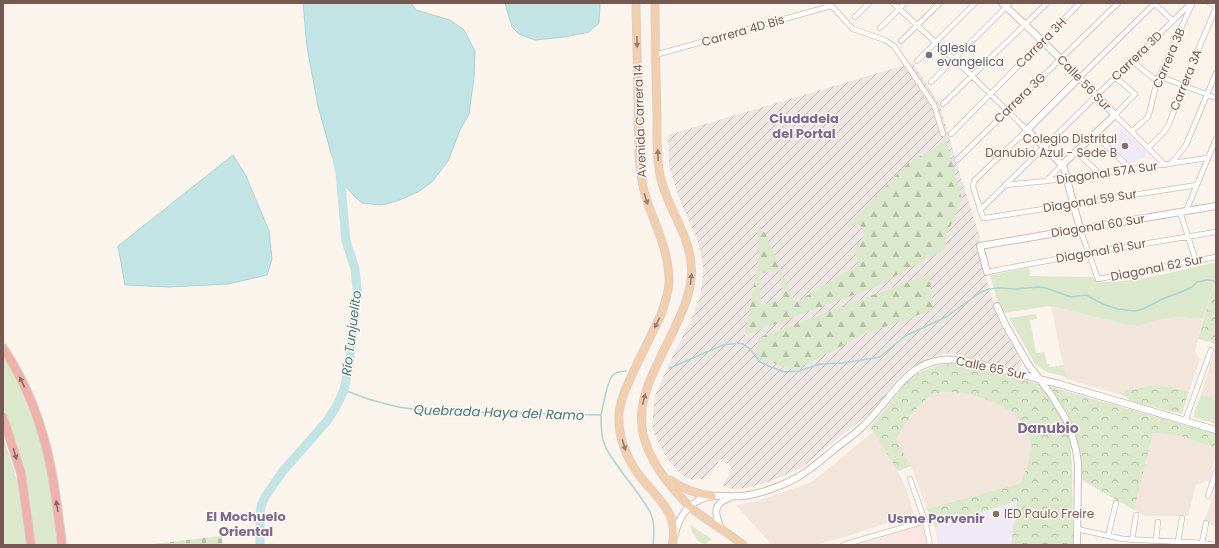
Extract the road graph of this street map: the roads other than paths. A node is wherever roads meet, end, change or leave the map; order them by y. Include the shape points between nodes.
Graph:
1 (636, 3) edge
2 (655, 3) edge
3 (869, 3) edge
4 (892, 3) edge
5 (905, 3) edge
6 (940, 3) edge
7 (975, 3) edge
8 (1047, 3) edge
9 (1080, 3) edge
10 (1118, 3) edge
11 (1155, 3) edge
12 (1192, 3) edge
13 (1210, 3) edge
14 (830, 4) edge
15 (1006, 4) edge
16 (1216, 7) edge
17 (899, 9) junction
18 (855, 17) dead end
19 (1173, 21) junction
20 (1025, 24) junction
21 (918, 25) junction
22 (880, 28) dead end
23 (901, 41) dead end
24 (1043, 41) junction
25 (936, 42) junction
26 (655, 55) junction
27 (954, 59) junction
28 (1061, 59) junction
29 (917, 61) dead end
30 (1132, 61) junction
31 (1216, 73) edge
32 (972, 76) junction
33 (1159, 76) junction
34 (1080, 77) junction
35 (1115, 77) junction
36 (1157, 81) junction
37 (931, 82) dead end
38 (1183, 85) junction
39 (991, 94) junction
40 (1207, 94) junction
41 (1097, 95) junction
42 (1216, 98) edge
43 (943, 104) dead end
44 (1008, 110) junction
45 (1115, 115) junction
46 (1027, 130) junction
47 (1132, 131) junction
48 (943, 134) dead end
49 (951, 134) dead end
50 (1094, 134) junction
51 (1216, 139) edge
52 (1044, 147) junction
53 (1148, 148) junction
54 (1076, 152) junction
55 (1213, 152) edge
56 (1208, 158) junction
57 (957, 160) dead end
58 (1171, 164) junction
59 (1062, 165) junction
60 (1165, 165) junction
61 (1131, 169) junction
62 (1100, 174) junction
63 (1067, 178) junction
64 (1046, 182) junction
65 (1198, 184) junction
66 (1005, 185) junction
67 (1074, 203) junction
68 (1216, 206) edge
69 (980, 210) junction
70 (1183, 212) junction
71 (1080, 229) junction
72 (1216, 232) edge
73 (1188, 237) junction
74 (1089, 253) junction
75 (1216, 257) edge
76 (1196, 260) junction
77 (987, 272) joint
78 (997, 306) dead end
79 (3, 348) edge
80 (1211, 350) dead end
81 (1040, 379) junction
82 (3, 417) edge
83 (1185, 421) junction
84 (1216, 430) edge
85 (1216, 471) edge
86 (663, 475) junction
87 (910, 479) dead end
88 (712, 496) junction
89 (735, 496) junction
90 (1208, 496) dead end
91 (1116, 503) dead end
92 (690, 507) junction
93 (1136, 515) dead end
94 (1182, 518) dead end
95 (925, 521) junction
96 (1158, 522) dead end
97 (1206, 523) dead end
98 (721, 529) junction
99 (1077, 529) junction
100 (674, 536) junction
101 (1108, 536) junction
102 (1132, 540) junction
103 (1156, 540) junction
104 (1178, 541) junction
105 (1202, 543) junction
106 (31, 545) edge
107 (62, 545) edge
108 (672, 545) edge
109 (743, 545) edge
110 (843, 545) edge
111 (930, 545) edge
112 (1077, 545) edge
113 (1214, 545) edge

1 -> 100 main road, Avenida Carrera 14 via 640,173 647,203 666,256 669,283 660,317 623,395 619,424 628,457 670,515 674,524
2 - 26 main road, Avenida Carrera 14
3 - 18 street
4 - 17 street
5 - 17 street
6 - 21 street
7 - 25 street
8 - 20 street
9 - 24 street, Carrera 3H
10 - 28 street, Carrera 3G
11 - 19 street
11 - 34 street
12 - 19 street, Carrera 3D
12 - 33 street, Carrera 3B
13 - 16 street
14 - 26 street, Carrera 4D Bis
14 - 48 street via 853,29 886,40 894,46 934,105
15 - 20 street, Calle 56 Sur
15 - 27 street
16 - 38 street, Carrera 3A
17 - 21 street
17 - 22 street
19 - 30 street, Carrera 3D
20 - 24 street, Calle 56 Sur
20 - 32 street
21 - 23 street
21 - 25 street
24 - 28 street, Calle 56 Sur
24 - 39 street, Carrera 3H
25 - 27 street
25 - 29 street
86 -> 26 main road, Avenida Carrera 14 via 652,460 644,440 641,409 648,385 685,305 692,272 688,247 660,175
27 - 32 street
27 - 37 street
28 - 34 street, Calle 56 Sur
28 - 44 street, Carrera 3G
30 - 35 street, Carrera 3D
30 - 36 street
31 - 40 street
32 - 39 street
32 - 43 street
33 - 36 street, Carrera 3B
33 - 38 street
34 - 41 street, Calle 56 Sur
34 - 46 street
35 - 41 street, Carrera 3D
35 - 45 street via 1135,94
36 - 47 street, Carrera 3B via 1147,118
38 - 40 street
38 - 53 street, Carrera 3A via 1169,124
39 - 44 street
39 - 49 street, Carrera 3H
40 - 42 street
40 - 58 street via 1186,144
41 - 45 street, Calle 56 Sur
41 - 52 street, Carrera 3D
44 - 46 street
44 - 57 street, Carrera 3G
45 - 47 street, Calle 56 Sur
45 - 50 street
46 - 52 street
46 - 69 street via 974,181
47 - 53 street, Calle 56 Sur
50 - 54 street
50 - 61 street
51 - 55 street
52 - 59 street
52 - 66 street, Carrera 3D
53 - 60 street, Calle 56 Sur
54 - 59 street
54 - 62 street
55 - 56 street
56 - 58 street, Diagonal 57A Sur
56 - 65 street
58 - 60 street, Diagonal 57A Sur
59 - 63 street
59 - 64 street
60 - 61 street, Diagonal 57A Sur
61 - 62 street, Diagonal 57A Sur
62 - 63 street, Diagonal 57A Sur
63 - 64 street, Diagonal 57A Sur
63 - 67 street
64 - 66 street, Diagonal 57A Sur
65 - 67 street, Diagonal 59 Sur
65 - 70 street
66 - 69 street, Carrera 3D
67 - 69 street, Diagonal 59 Sur via 985,218
67 - 71 street
68 - 70 street, Diagonal 60 Sur
70 - 71 street, Diagonal 60 Sur
70 - 73 street
71 - 74 street
71 - 77 street, Diagonal 60 Sur via 980,246
72 - 73 street, Diagonal 61 Sur
73 - 74 street, Diagonal 61 Sur
73 - 76 street
74 - 76 street, Diagonal 62 Sur via 1098,279
74 - 77 street, Diagonal 61 Sur
75 - 76 street, Diagonal 62 Sur
78 - 81 street via 1028,364
107 -> 79 highway via 51,468 42,434 26,390
80 - 83 street
81 - 83 street, Calle 65 Sur
81 - 89 street, Calle 65 Sur via 958,359 925,365 908,375 866,424 809,470 787,482 755,494
81 - 99 street via 1066,419 1074,442 1078,464
82 -> 106 highway via 21,473
83 - 84 street, Calle 65 Sur
85 - 90 street
86 - 88 main road via 688,491
86 - 92 main road, Avenida Carrera 14
87 - 95 street
88 - 89 street, Calle 65 Sur
88 - 92 street, Calle 65 Sur
89 - 98 street, Calle 65 Sur via 723,500 716,509
91 - 101 street
92 - 98 main road, Avenida Carrera 14
92 - 100 street, Calle 65 Sur via 680,518
93 - 102 street
94 - 104 street
95 - 110 street
95 - 111 street
96 - 103 street
97 - 105 street
98 - 109 main road, Avenida Carrera 14
99 - 101 street
99 - 112 street
100 - 108 main road, Avenida Carrera 14
101 - 102 street
102 - 103 street
103 - 104 street
104 - 105 street
105 - 113 street

